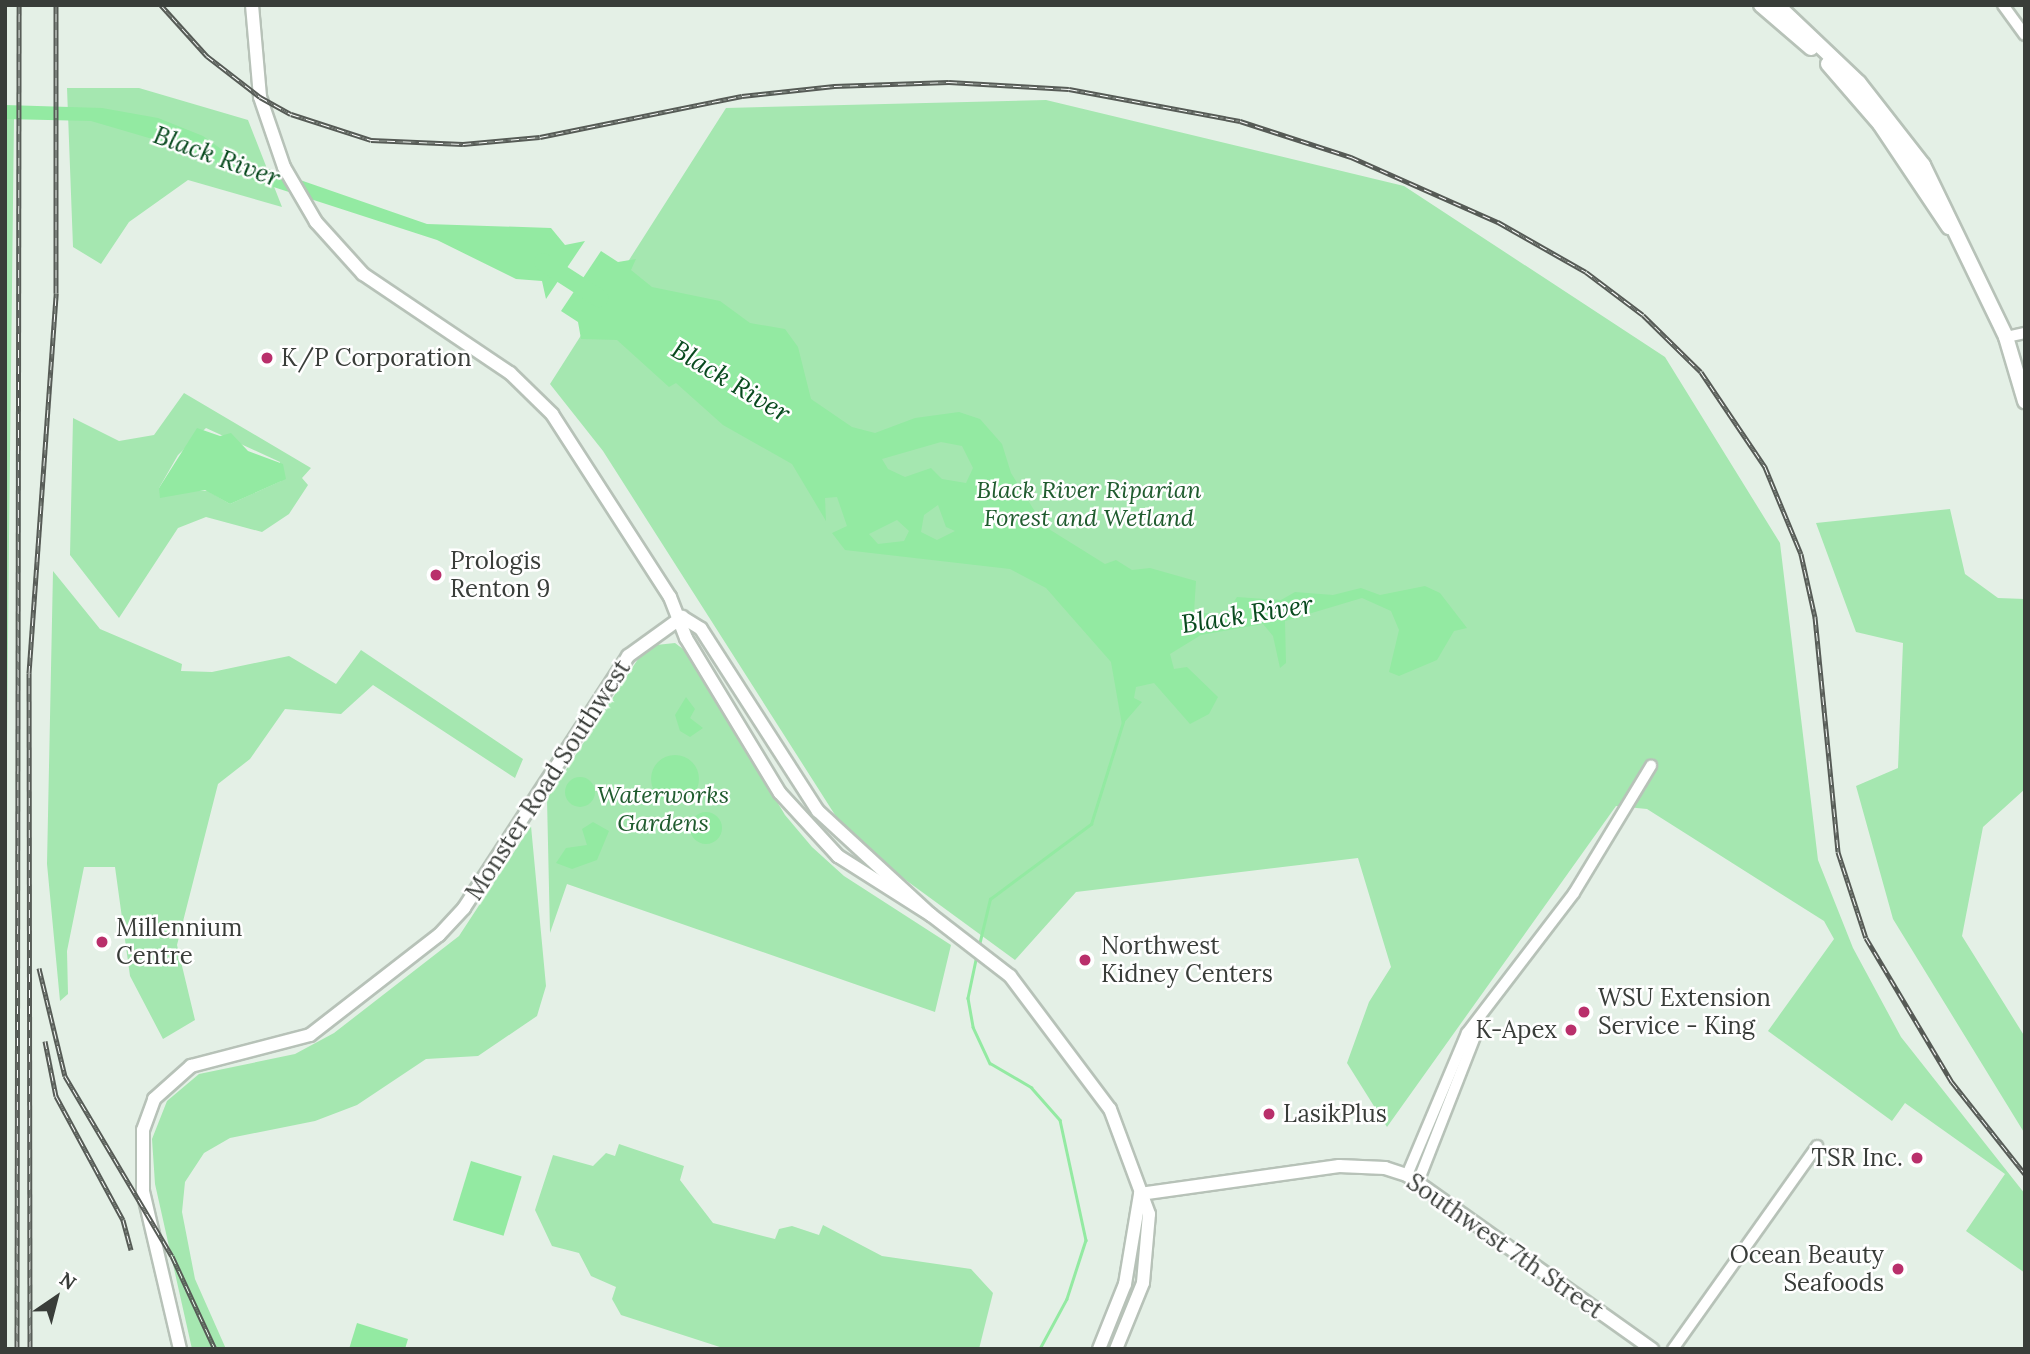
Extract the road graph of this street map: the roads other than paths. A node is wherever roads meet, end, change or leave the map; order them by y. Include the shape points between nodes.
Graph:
1 (252, 5) edge
2 (1761, 5) edge
3 (1777, 5) edge
4 (2003, 5) edge
5 (2025, 35) edge
6 (1966, 251) junction
7 (2025, 333) edge
8 (2006, 337) junction
9 (2025, 401) edge
10 (682, 617) junction
11 (1651, 766) dead end
12 (931, 915) junction
13 (1817, 1146) dead end
14 (1413, 1179) junction
15 (1140, 1194) junction
16 (180, 1349) edge
17 (1099, 1349) edge
18 (1116, 1349) edge
19 (1652, 1349) edge
20 (1673, 1349) edge

1 - 10 street via 257,82 274,142 311,214 363,274 510,373 543,404 590,464
2 - 6 main road via 1834,70 1880,124
3 - 6 main road via 1892,123 1949,209
4 - 5 street
6 - 8 main road
7 - 8 street
8 - 9 main road
10 - 12 street via 701,629 818,811
10 - 12 street via 686,638 780,793 821,841 906,905
10 - 16 street, Monster Road Southwest via 628,656 464,908 439,935 310,1035 191,1066 154,1099 143,1130 143,1191
11 - 14 street via 1574,893 1482,1018
12 - 15 street via 993,961 1110,1109
13 - 20 street
14 - 15 street, Southwest 7th Street via 1339,1166
14 - 19 street, Southwest 7th Street
15 - 17 street via 1125,1284
15 - 18 street via 1149,1214 1146,1265

